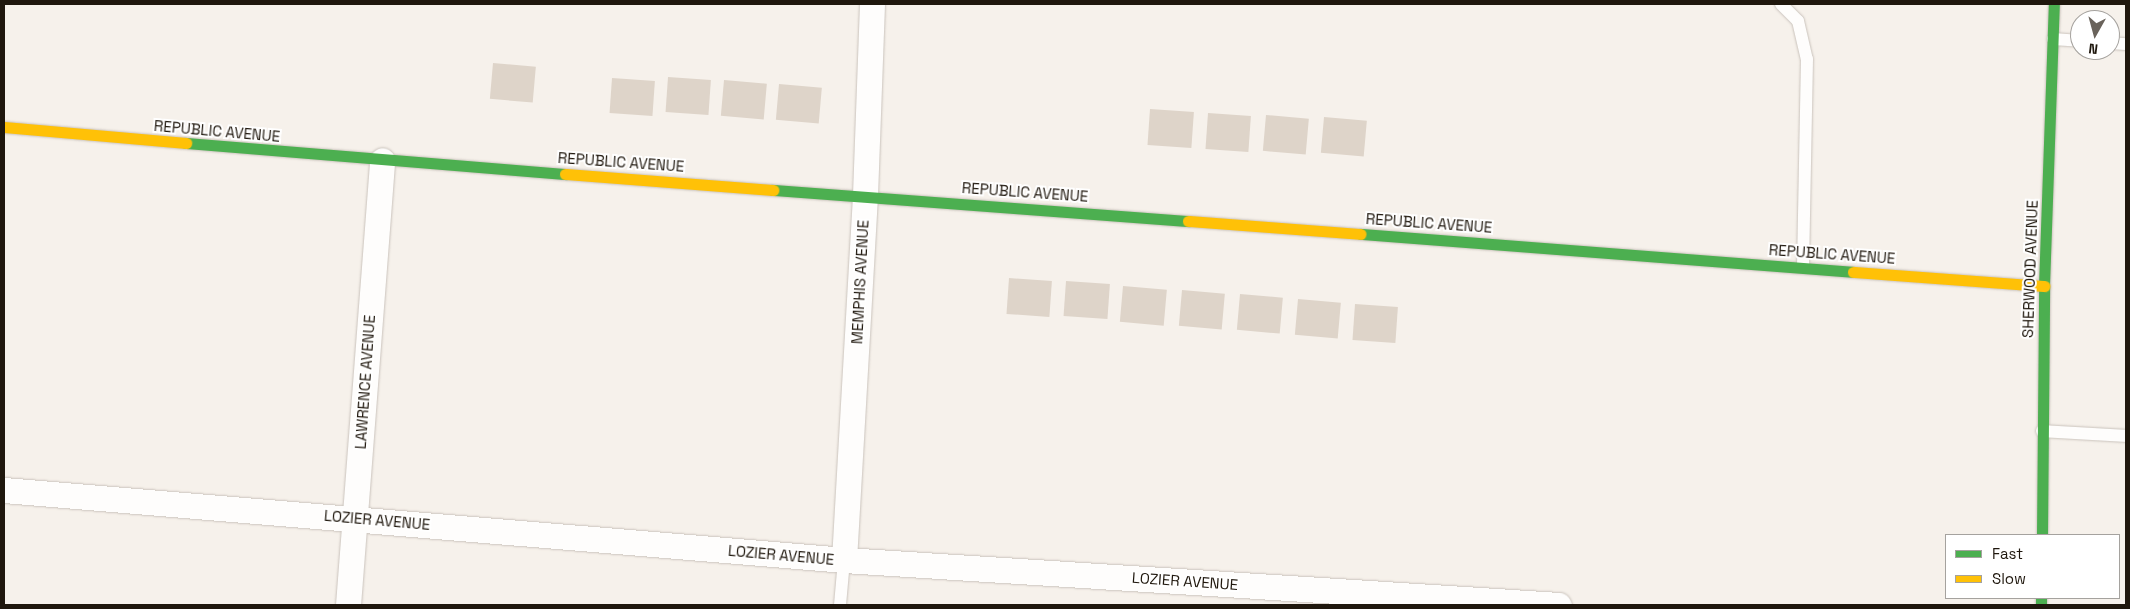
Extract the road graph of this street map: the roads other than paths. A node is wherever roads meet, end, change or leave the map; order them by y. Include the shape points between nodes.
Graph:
1 (872, 4) edge
2 (1780, 4) edge
3 (2054, 4) edge
4 (2053, 39) junction
5 (2070, 40) edge
6 (4, 128) edge
7 (382, 160) junction
8 (865, 195) junction
9 (1803, 267) junction
10 (2044, 286) junction
11 (2042, 431) junction
12 (2126, 436) edge
13 (4, 490) edge
14 (354, 518) junction
15 (2042, 534) edge
16 (844, 560) junction
17 (348, 605) edge
18 (840, 605) edge
19 (1559, 605) edge

1 - 8 street, MEMPHIS AVENUE
2 - 9 lane via 1798,21 1807,59
3 - 4 street, SHERWOOD AVENUE
4 - 5 lane
4 - 10 street, SHERWOOD AVENUE
6 - 7 street, REPUBLIC AVENUE
7 - 8 street, REPUBLIC AVENUE
7 - 14 street, LAWRENCE AVENUE
8 - 9 street, REPUBLIC AVENUE
8 - 16 street, MEMPHIS AVENUE
9 - 10 street, REPUBLIC AVENUE
10 - 11 street, SHERWOOD AVENUE
11 - 12 lane
11 - 15 street, SHERWOOD AVENUE
13 - 14 street, LOZIER AVENUE
14 - 16 street, LOZIER AVENUE
14 - 17 street, LAWRENCE AVENUE
16 - 18 lane
16 - 19 street, LOZIER AVENUE

